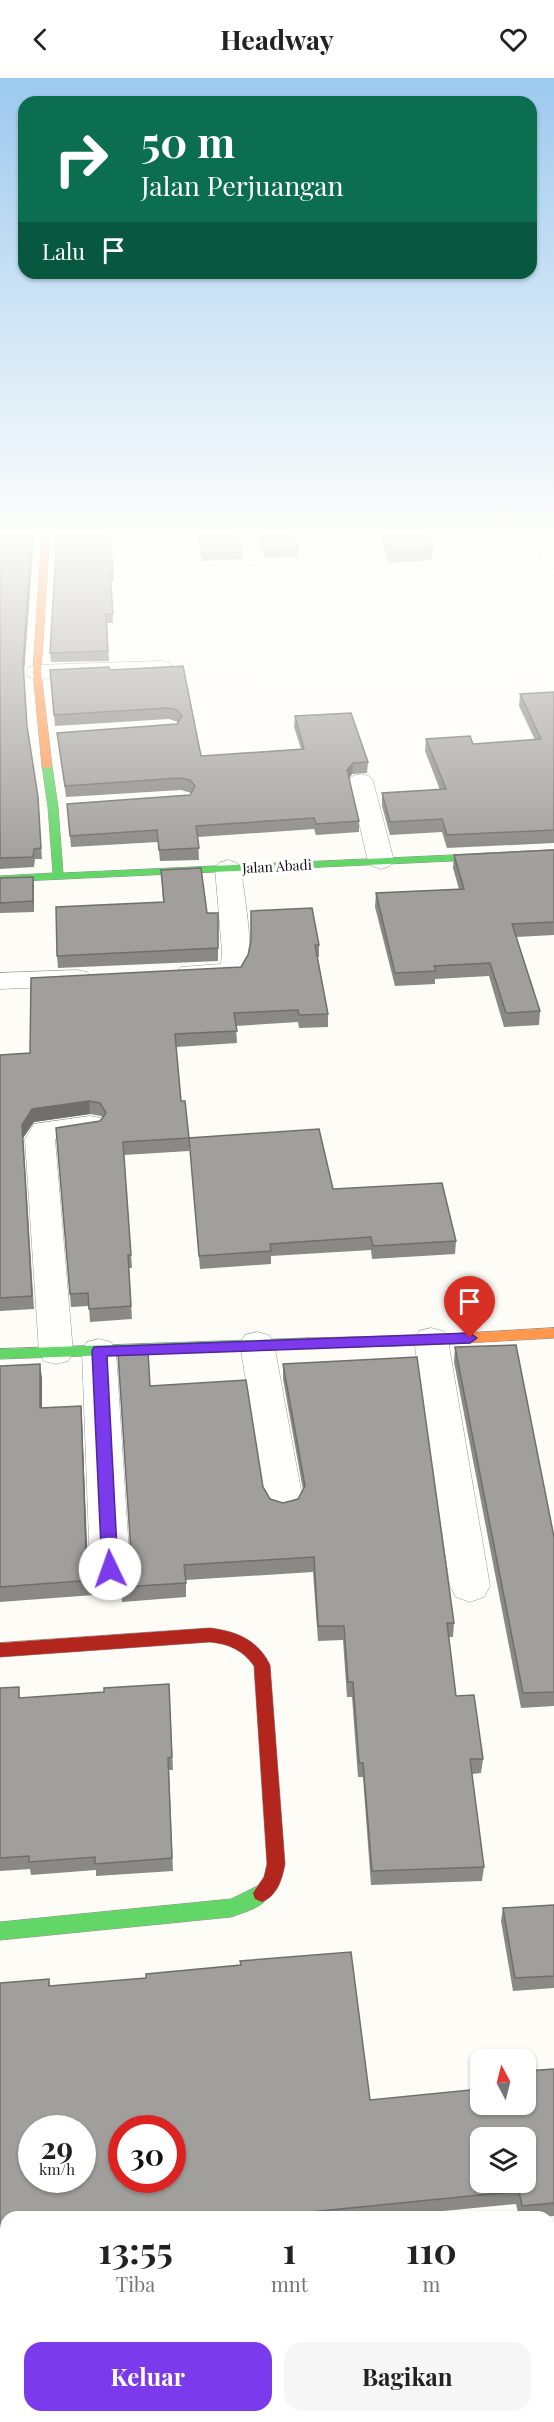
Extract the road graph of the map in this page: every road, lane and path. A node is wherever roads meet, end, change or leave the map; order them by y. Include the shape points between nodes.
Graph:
1 (39, 644) edge
2 (169, 668) edge
3 (37, 672) junction
4 (65, 734) edge
5 (42, 736) junction
6 (361, 781) dead end
7 (554, 854) edge
8 (381, 861) junction
9 (228, 868) junction
10 (58, 875) junction
11 (0, 879) edge
12 (168, 974) edge
13 (108, 977) edge
14 (0, 981) edge
15 (90, 1125) edge
16 (554, 1333) edge
17 (431, 1340) junction
18 (257, 1344) junction
19 (99, 1351) junction
20 (56, 1352) junction
21 (0, 1354) edge
22 (284, 1501) edge
23 (110, 1569) edge
24 (470, 1586) dead end
25 (0, 1650) edge
26 (0, 1931) edge

1 - 3 street
2 - 3 street
3 - 5 street
4 - 5 street
5 - 10 street via 65,806
6 - 8 street
7 - 8 street, Jalan Abadi
8 - 9 street, Jalan Abadi
9 - 10 street, Jalan Abadi
9 - 12 street via 236,951 234,970
10 - 11 street, Jalan Abadi
13 - 14 street
15 - 20 street via 45,1131 40,1139
16 - 17 street
17 - 18 street
17 - 24 street
18 - 19 street
18 - 22 street
19 - 20 street
19 - 23 street
20 - 21 street
25 - 26 street via 210,1635 230,1637 253,1649 262,1665 276,1864 272,1883 264,1892 231,1908

